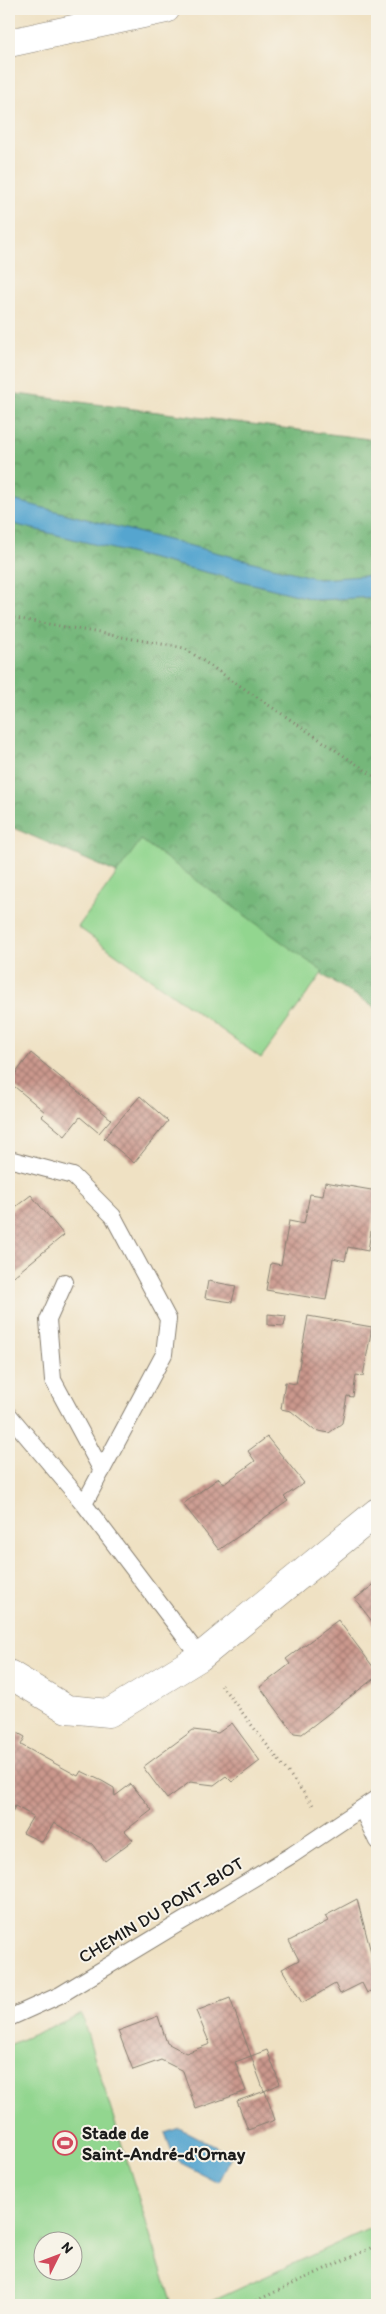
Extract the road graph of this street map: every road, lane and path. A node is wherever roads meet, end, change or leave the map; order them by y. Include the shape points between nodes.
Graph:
1 (166, 9) edge
2 (9, 43) edge
3 (9, 617) edge
4 (377, 778) edge
5 (9, 1159) edge
6 (65, 1282) dead end
7 (9, 1415) edge
8 (102, 1471) junction
9 (84, 1504) junction
10 (377, 1512) edge
11 (200, 1657) junction
12 (9, 1674) edge
13 (377, 1798) edge
14 (362, 1810) junction
15 (331, 1829) junction
16 (377, 1841) edge
17 (9, 2018) edge
18 (377, 2245) edge
19 (247, 2305) edge

1 - 2 street
3 - 4 path via 184,648
5 - 8 lane via 73,1176 113,1216 168,1319 164,1354
6 - 8 lane via 48,1320 53,1380
7 - 9 lane
8 - 9 lane
9 - 11 lane
10 - 11 street
11 - 12 street via 109,1713 67,1709
11 - 15 path
13 - 14 lane, CHEMIN DU PONT-BIOT
14 - 15 lane, CHEMIN DU PONT-BIOT
14 - 16 lane
15 - 17 lane, CHEMIN DU PONT-BIOT via 60,1995
18 - 19 path

